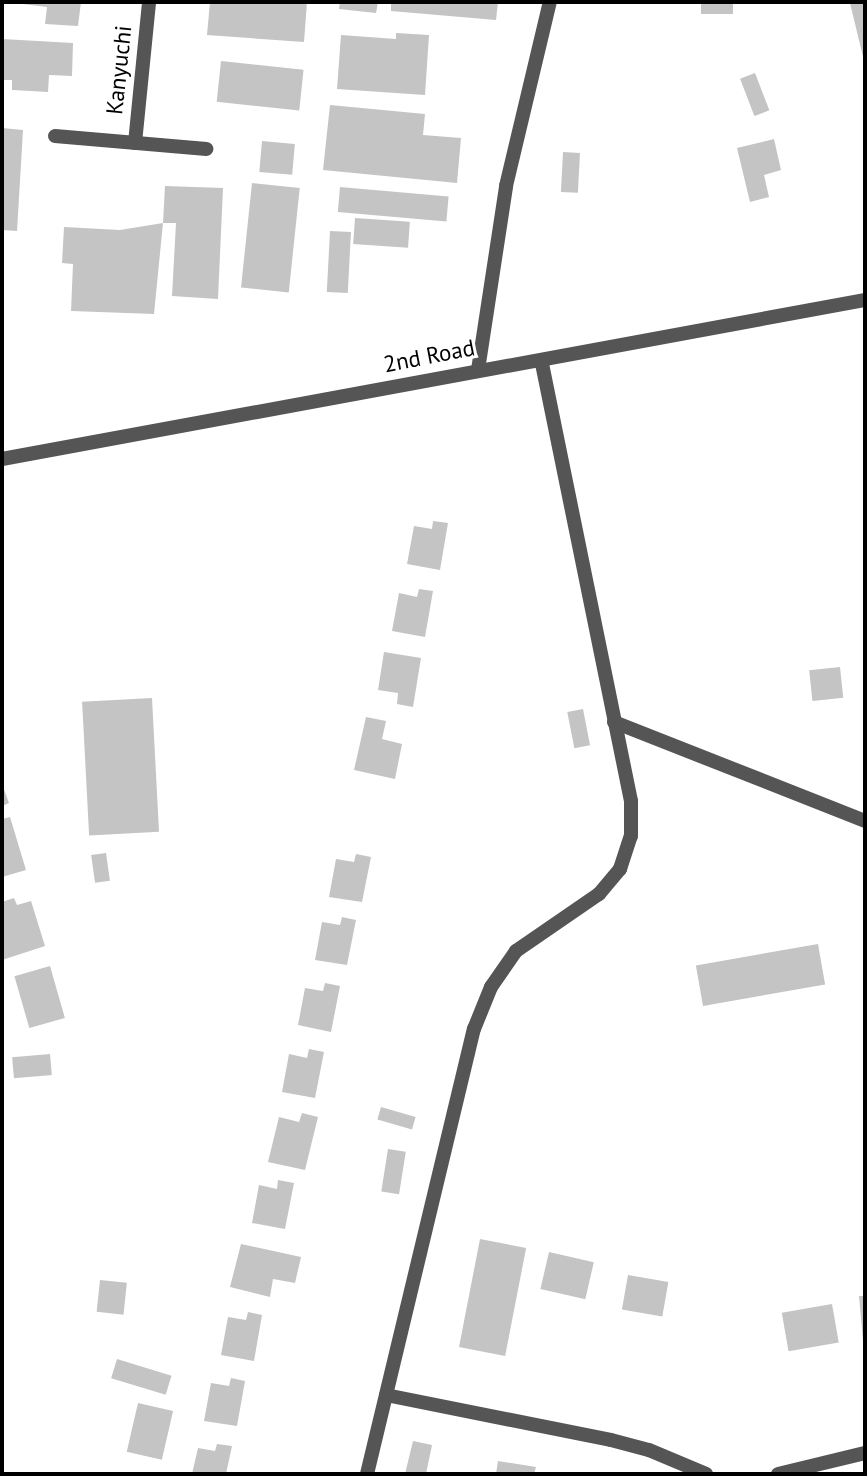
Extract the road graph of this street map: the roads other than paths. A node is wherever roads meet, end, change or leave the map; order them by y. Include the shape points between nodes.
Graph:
1 (149, 2) edge
2 (550, 2) edge
3 (55, 136) dead end
4 (135, 143) junction
5 (206, 149) dead end
6 (865, 300) edge
7 (541, 360) junction
8 (478, 370) junction
9 (2, 459) edge
10 (614, 722) junction
11 (865, 821) edge
12 (386, 1395) junction
13 (865, 1453) edge
14 (368, 1474) edge
15 (706, 1474) edge
16 (778, 1474) edge

1 - 4 street, Kanyuchi
2 - 8 street via 506,186
3 - 4 street
4 - 5 street
6 - 7 street, 2nd Road
7 - 8 street, 2nd Road
7 - 10 street
8 - 9 street, 2nd Road
10 - 11 street
10 - 12 street via 631,800 631,836 620,869 599,894 516,951 491,987 474,1029
12 - 14 street
12 - 15 street via 611,1440
13 - 16 street

